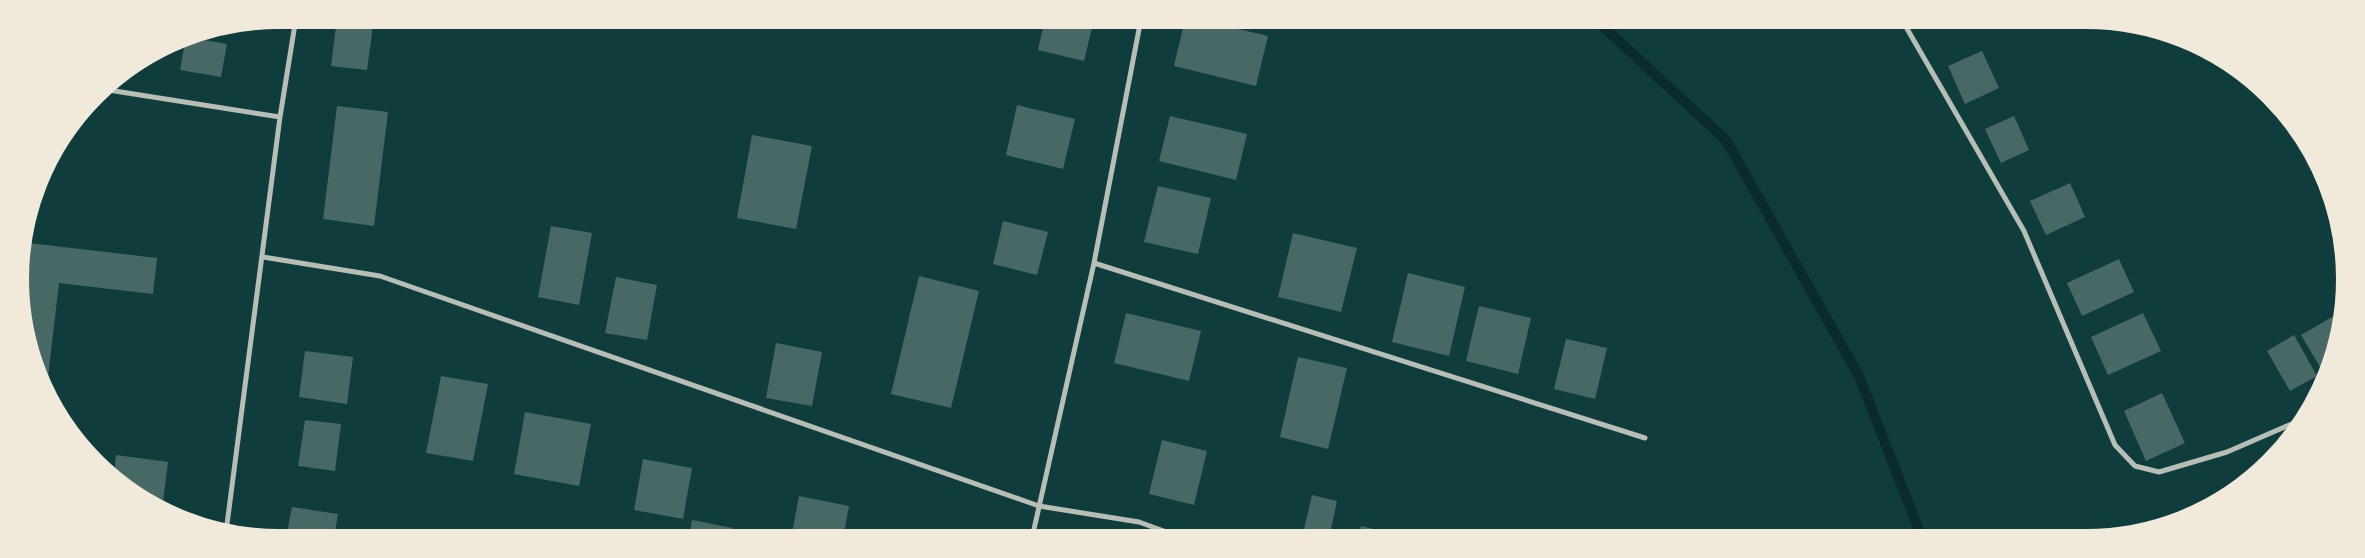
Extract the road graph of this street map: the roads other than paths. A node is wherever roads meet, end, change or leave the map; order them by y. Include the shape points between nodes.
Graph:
1 (295, 26) edge
2 (1140, 26) edge
3 (1905, 26) edge
4 (111, 90) edge
5 (280, 117) junction
6 (263, 257) junction
7 (1094, 263) junction
8 (2293, 423) edge
9 (1645, 438) dead end
10 (1039, 506) junction
11 (227, 526) edge
12 (1033, 532) edge
13 (1167, 532) edge

1 - 5 street
2 - 7 street
3 - 8 street via 2024,231 2115,445 2135,466 2159,472 2227,452
4 - 5 street
5 - 6 street
6 - 10 street via 380,276
6 - 11 street
7 - 9 street
7 - 10 street
10 - 12 street
10 - 13 street via 1140,522

